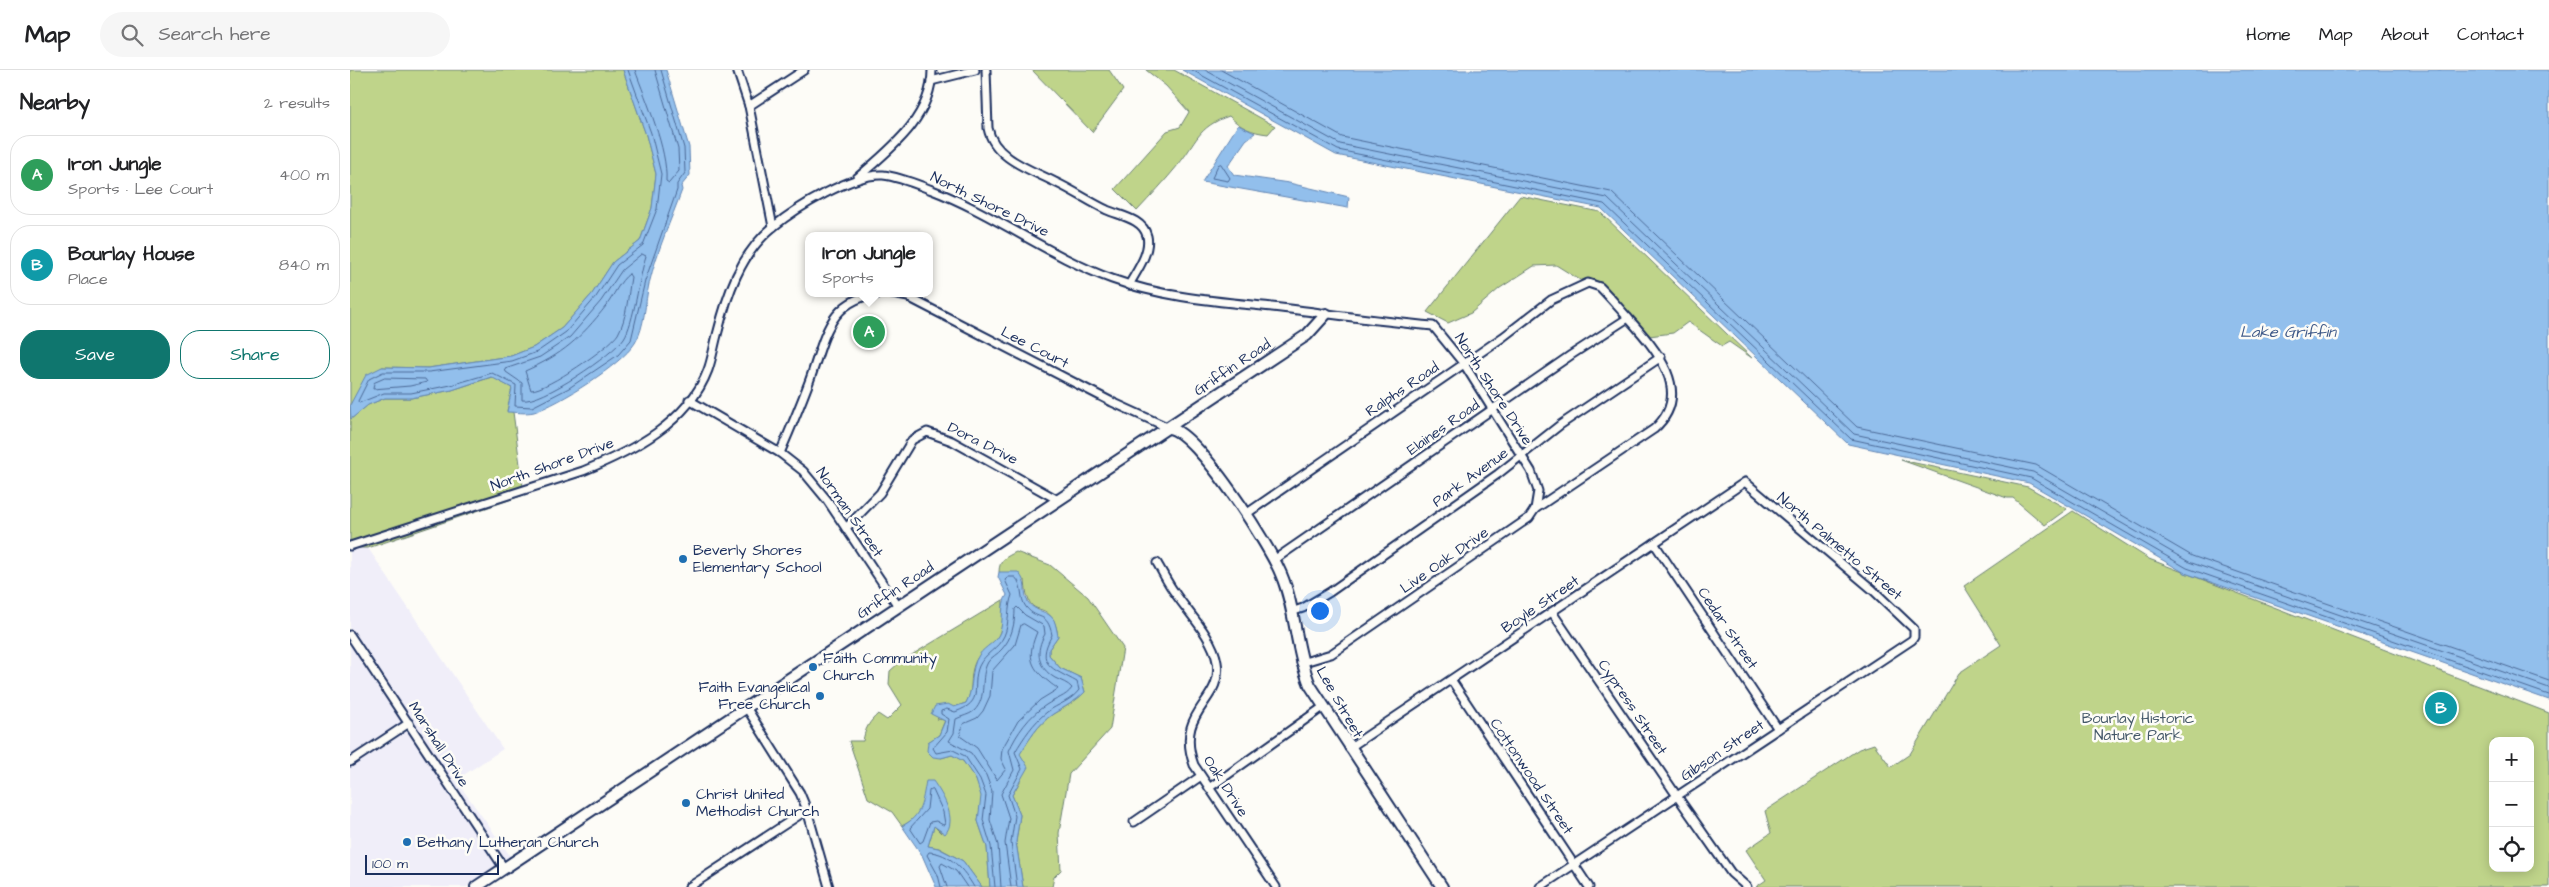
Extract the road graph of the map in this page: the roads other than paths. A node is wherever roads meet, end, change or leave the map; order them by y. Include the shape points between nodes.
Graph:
1 (737, 70) edge
2 (804, 70) edge
3 (932, 70) edge
4 (975, 70) edge
5 (986, 70) edge
6 (931, 81) junction
7 (749, 106) junction
8 (852, 181) junction
9 (773, 227) junction
10 (1129, 285) junction
11 (862, 297) edge
12 (904, 297) edge
13 (1326, 314) junction
14 (1628, 318) junction
15 (1661, 357) junction
16 (1464, 364) junction
17 (689, 400) junction
18 (1492, 409) junction
19 (1169, 428) junction
20 (780, 453) junction
21 (1522, 456) junction
22 (1745, 482) joint
23 (1058, 500) junction
24 (1535, 509) junction
25 (1246, 514) junction
26 (846, 528) junction
27 (1654, 543) junction
28 (350, 546) edge
29 (1274, 560) junction
30 (1157, 564) dead end
31 (898, 606) junction
32 (1291, 612) junction
33 (1552, 612) junction
34 (1915, 632) joint
35 (350, 635) edge
36 (1301, 663) junction
37 (1452, 681) junction
38 (746, 707) junction
39 (1323, 707) junction
40 (409, 723) junction
41 (1778, 729) junction
42 (1349, 748) junction
43 (350, 762) edge
44 (1201, 776) junction
45 (1209, 788) junction
46 (1677, 796) junction
47 (807, 810) junction
48 (1134, 822) dead end
49 (1574, 864) junction
50 (504, 868) junction
51 (476, 887) edge
52 (689, 887) edge
53 (829, 887) edge
54 (1276, 887) edge
55 (1442, 887) edge
56 (1540, 887) edge
57 (1589, 887) edge
58 (1747, 887) edge

1 - 7 street
2 - 7 street
3 - 6 street
4 - 6 street
5 - 10 street via 988,128 998,149 1029,169 1144,229 1146,251
6 - 8 street via 924,103 906,133
7 - 9 street
8 - 9 street, North Shore Drive
8 - 10 street, North Shore Drive via 876,175 906,180 950,197 1079,265
9 - 17 street, North Shore Drive via 754,246 741,266 728,298 708,371
10 - 13 street, North Shore Drive via 1191,300
11 - 20 street via 839,312 828,326 805,394
12 - 19 street, Lee Court via 916,300 1119,406
13 - 16 street, North Shore Drive via 1433,326
13 - 19 street, Griffin Road via 1307,335
14 - 15 street
14 - 16 street, Ralphs Road via 1600,287 1588,283 1551,300
14 - 18 street, Elaines Road
15 - 21 street, Park Avenue
15 - 24 street, Live Oak Drive via 1671,385 1671,396 1663,419 1654,429
16 - 18 street, North Shore Drive
16 - 25 street, Ralphs Road
17 - 20 street, Norman Street
17 - 28 street, North Shore Drive via 662,428 612,459 425,524
18 - 21 street, North Shore Drive
18 - 29 street, Elaines Road
19 - 23 street, Griffin Road
19 - 25 street, Lee Street via 1180,431 1208,461
20 - 26 street, Norman Street via 812,480
21 - 24 street, North Shore Drive via 1536,481 1538,500
21 - 32 street, Park Avenue via 1330,592
22 - 27 street, Boyle Street
22 - 34 street, North Palmetto Street via 1880,596
23 - 26 street, Dora Drive via 952,441 927,432 912,440 880,493
23 - 31 street, Griffin Road
24 - 36 street, Live Oak Drive via 1529,518 1331,654
25 - 29 street, Lee Street
26 - 31 street, Norman Street
27 - 33 street, Boyle Street
27 - 41 street, Cedar Street
29 - 32 street, Lee Street via 1282,574
30 - 44 street, Oak Drive via 1211,646 1217,663 1213,689 1192,720 1188,732 1190,754
31 - 38 street, Griffin Road
32 - 36 street, Lee Street
33 - 37 street, Boyle Street
33 - 46 street, Cypress Street
34 - 41 street, Gibson Street via 1912,640
35 - 40 street, Marshall Drive
36 - 39 street, Lee Street
37 - 42 street, Boyle Street
37 - 49 street, Cottonwood Street
38 - 47 street via 783,763
38 - 50 street, Griffin Road
39 - 42 street, Lee Street
39 - 45 street
40 - 43 street
40 - 50 street, Marshall Drive
41 - 46 street, Gibson Street
42 - 55 street, Lee Street
44 - 45 street, Oak Drive
44 - 48 street
45 - 54 street, Oak Drive
46 - 49 street, Gibson Street
46 - 58 street, Cypress Street via 1731,873
47 - 52 street
47 - 53 street
49 - 56 street, Gibson Street
49 - 57 street, Cottonwood Street
50 - 51 street, Griffin Road

